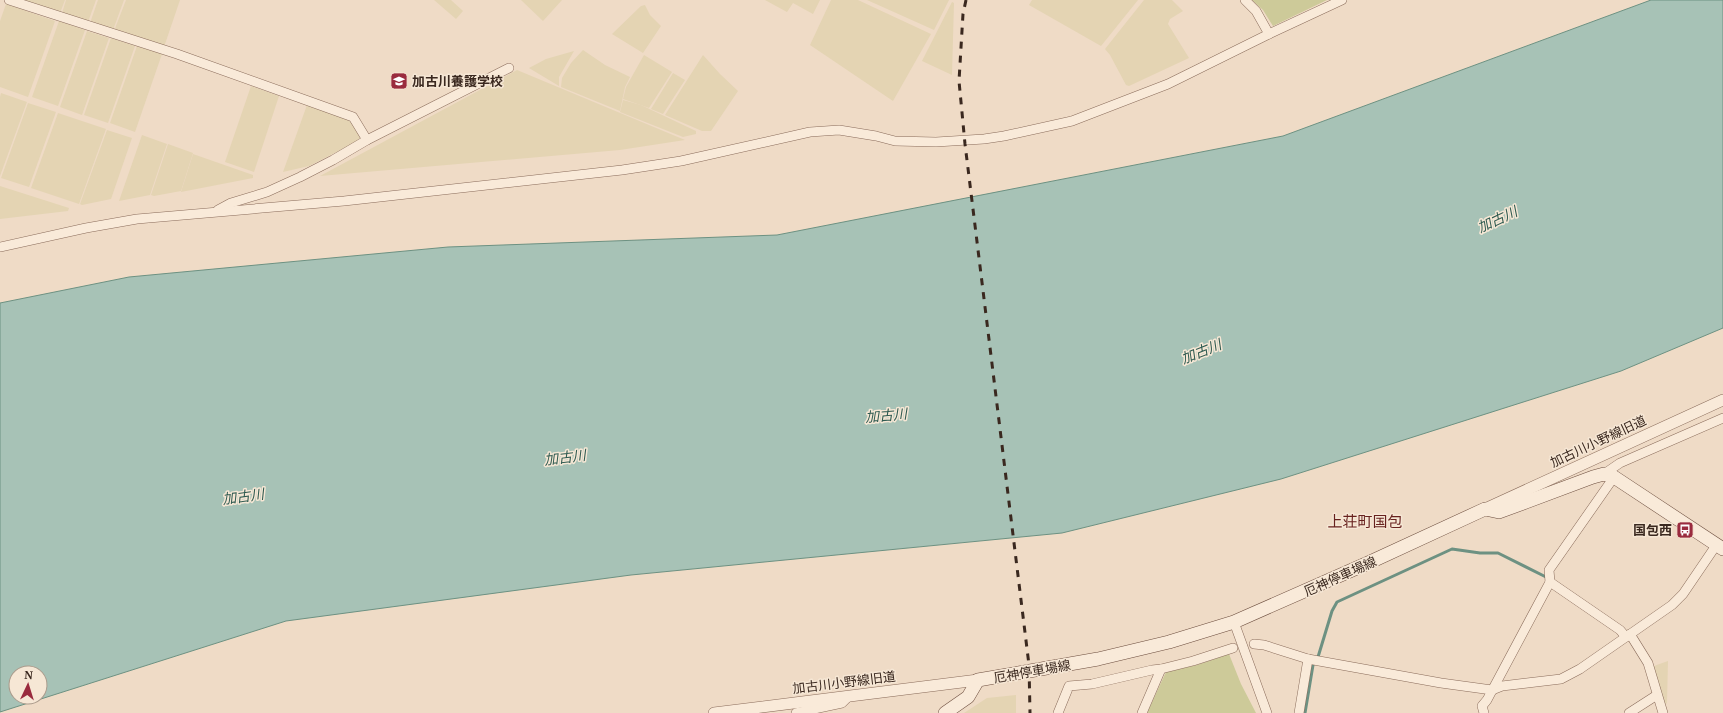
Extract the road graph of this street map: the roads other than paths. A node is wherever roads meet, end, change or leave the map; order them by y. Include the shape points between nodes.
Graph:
1 (9, 0) edge
2 (1246, 0) edge
3 (1342, 0) edge
4 (1269, 34) junction
5 (509, 68) dead end
6 (367, 140) junction
7 (214, 212) junction
8 (0, 247) edge
9 (1723, 400) edge
10 (1723, 418) edge
11 (1609, 476) junction
12 (1486, 509) junction
13 (1720, 547) edge
14 (1550, 582) junction
15 (1234, 622) junction
16 (1628, 636) junction
17 (1254, 644) dead end
18 (1233, 648) dead end
19 (1308, 659) junction
20 (1161, 669) junction
21 (978, 680) junction
22 (1492, 690) junction
23 (1658, 695) junction
24 (849, 696) junction
25 (1481, 711) edge
26 (714, 713) edge
27 (796, 713) edge
28 (945, 713) edge
29 (1058, 713) edge
30 (1142, 713) edge
31 (1267, 713) edge
32 (1299, 713) edge
33 (1629, 713) edge
34 (1663, 713) edge

1 - 6 street via 177,54 353,117
2 - 4 street via 1256,11
3 - 4 street
4 - 7 street via 1168,84 1072,120 998,137 936,142 895,141 839,130 810,132 688,160 622,170 344,201
5 - 6 street
6 - 7 street via 333,160 267,192 231,203
7 - 8 street via 137,219
9 - 12 street, 加古川小野線旧道
10 - 11 street via 1620,463
11 - 12 main road, 厄神停車場線 via 1593,476 1499,512
11 - 13 main road
11 - 14 street via 1550,570
12 - 15 main road, 厄神停車場線
13 - 16 street via 1672,605
14 - 16 street
14 - 22 street
15 - 21 main road, 厄神停車場線 via 1169,642 1098,659
15 - 31 street
16 - 22 street via 1561,679 1502,686
16 - 23 street via 1648,663
17 - 19 street
18 - 20 street
19 - 22 street
19 - 32 street
20 - 29 street via 1092,684 1069,686
20 - 30 street
21 - 24 street, 加古川小野線旧道
21 - 28 main road, 厄神停車場線 via 968,697
22 - 25 street
23 - 33 street
23 - 34 street
24 - 26 street, 加古川小野線旧道
24 - 27 street via 842,703

